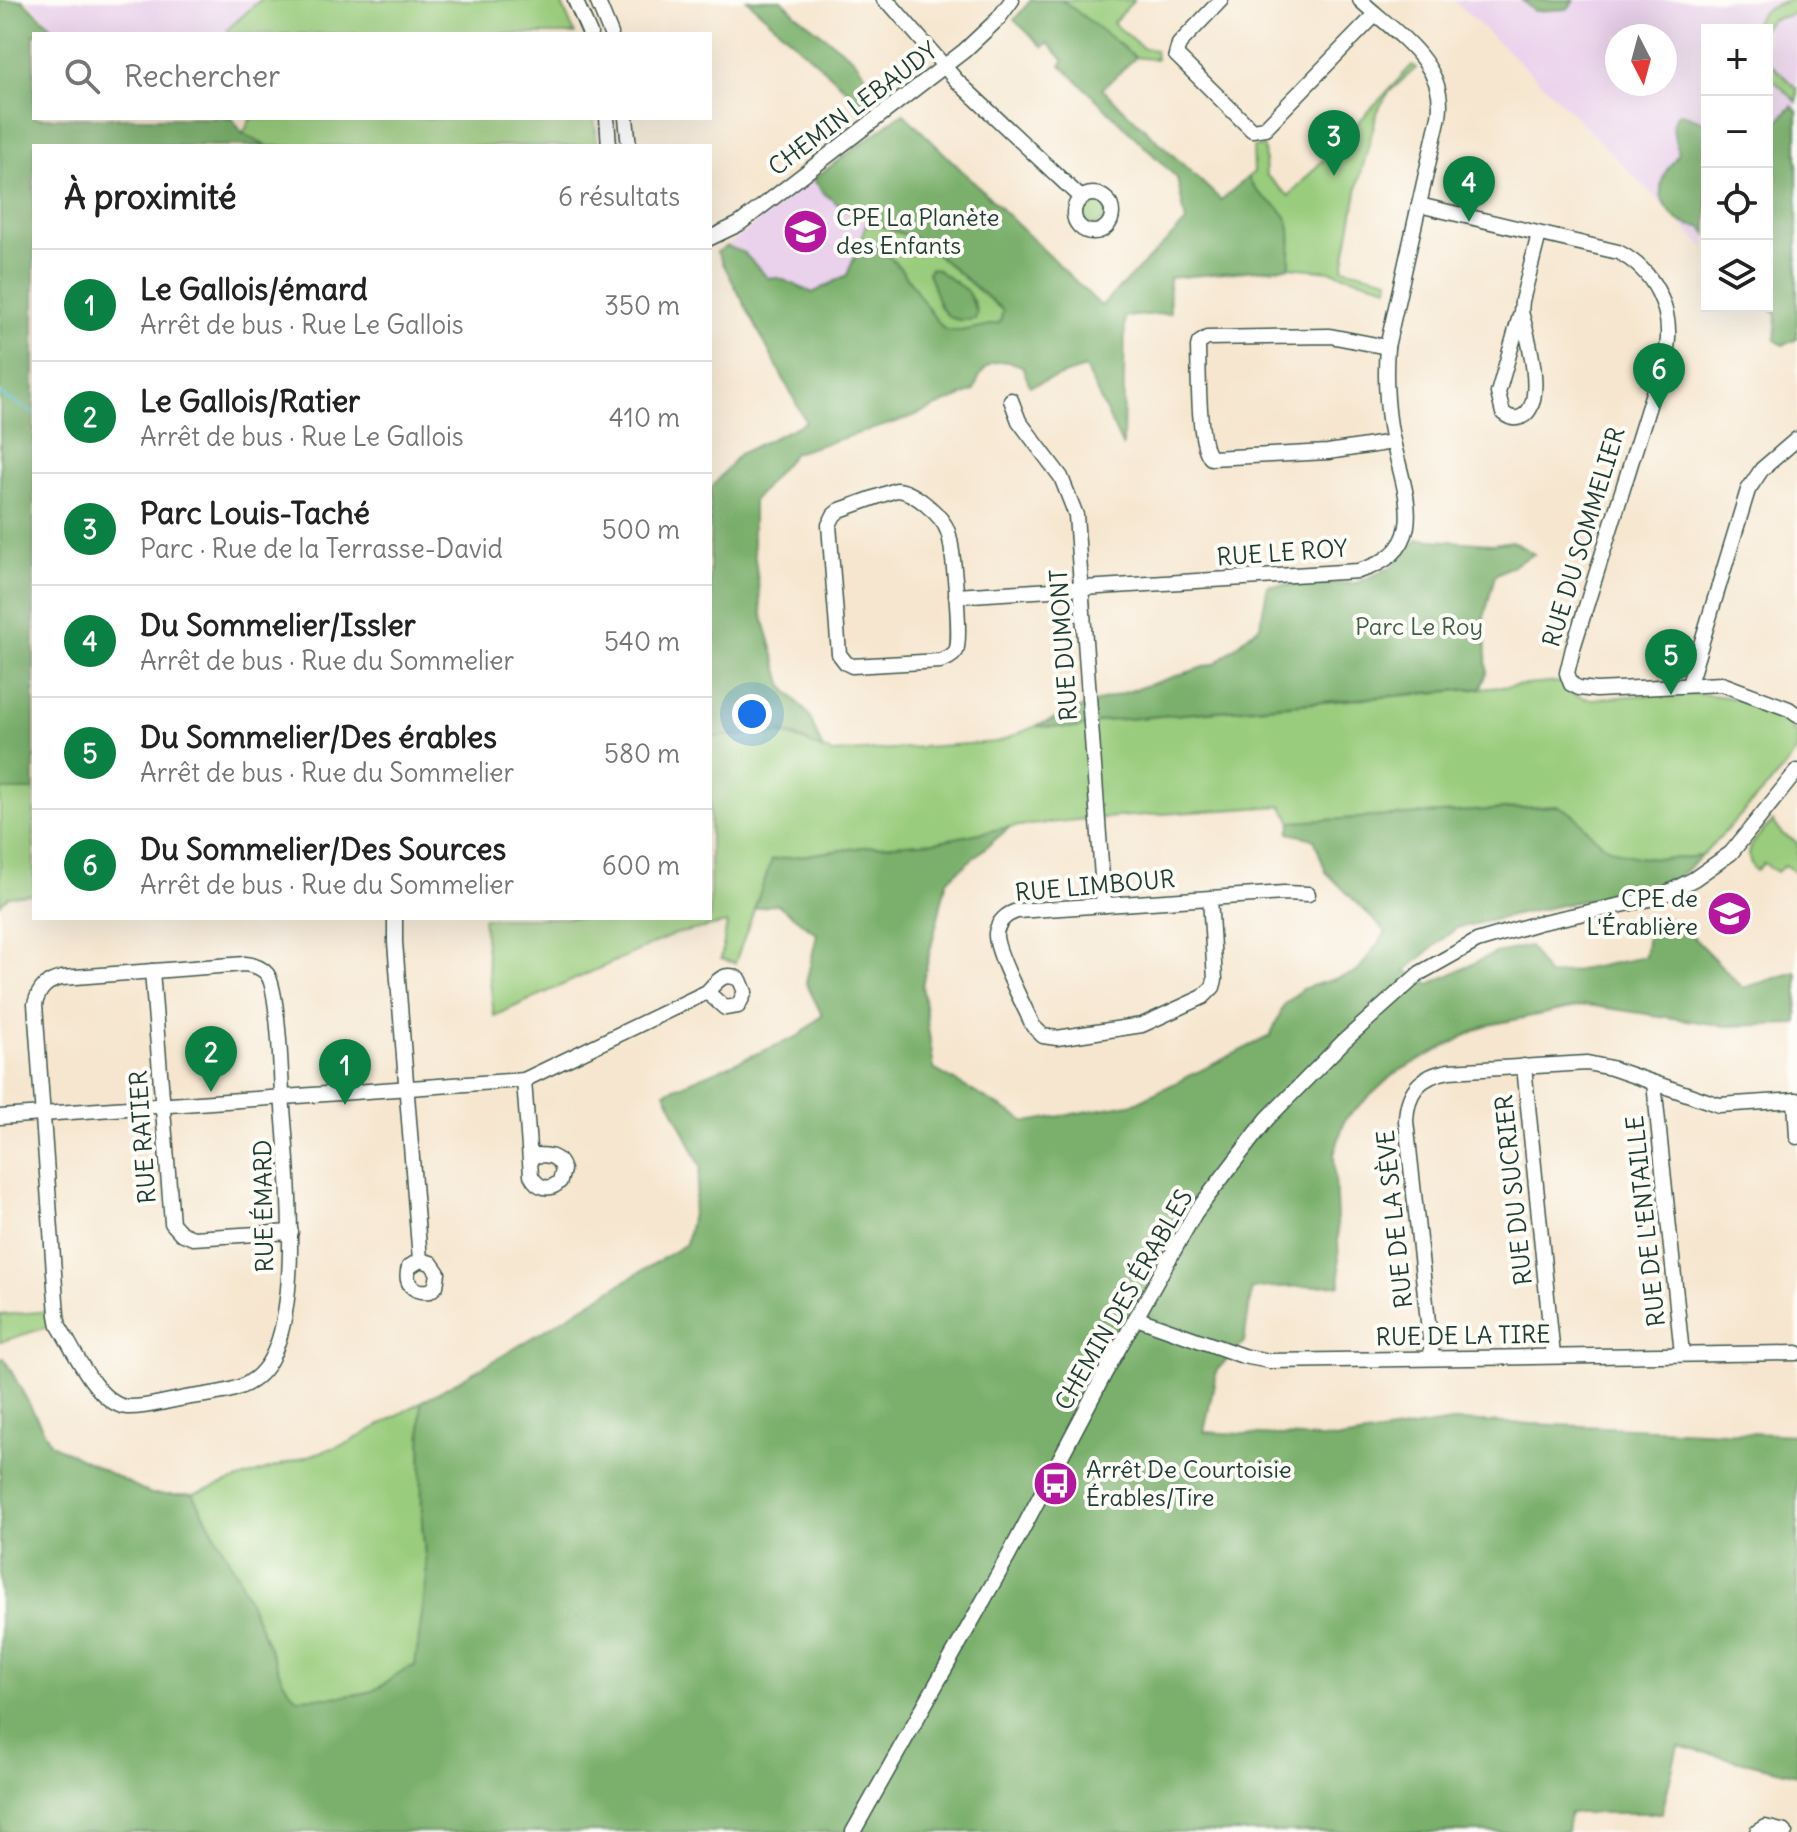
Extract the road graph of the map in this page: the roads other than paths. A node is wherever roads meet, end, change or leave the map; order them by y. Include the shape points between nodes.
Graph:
1 (575, 0) edge
2 (597, 0) edge
3 (884, 0) edge
4 (1012, 0) edge
5 (1221, 0) edge
6 (1360, 0) edge
7 (1375, 15) junction
8 (589, 32) edge
9 (610, 32) edge
10 (945, 66) junction
11 (607, 120) edge
12 (626, 120) edge
13 (609, 144) edge
14 (629, 144) edge
15 (1081, 198) dead end
16 (1419, 205) junction
17 (1539, 234) junction
18 (712, 237) edge
19 (1521, 312) junction
20 (1387, 347) junction
21 (1011, 400) dead end
22 (1797, 439) edge
23 (1393, 442) junction
24 (1082, 587) junction
25 (956, 596) junction
26 (1689, 684) junction
27 (1797, 715) edge
28 (1797, 771) edge
29 (1308, 894) dead end
30 (1210, 898) junction
31 (1104, 905) junction
32 (395, 920) edge
33 (152, 971) junction
34 (707, 992) dead end
35 (1524, 1066) junction
36 (524, 1080) junction
37 (1654, 1083) junction
38 (407, 1090) junction
39 (282, 1098) junction
40 (1796, 1100) edge
41 (164, 1106) junction
42 (44, 1114) junction
43 (0, 1117) edge
44 (1797, 1137) edge
45 (530, 1155) dead end
46 (291, 1232) junction
47 (420, 1260) dead end
48 (1136, 1318) junction
49 (1797, 1353) edge
50 (1682, 1354) junction
51 (1553, 1356) junction
52 (1432, 1358) junction
53 (853, 1832) edge
54 (1757, 1832) edge
55 (1785, 1832) edge

1 - 8 street
2 - 9 street
3 - 10 street
4 - 10 street, CHEMIN LEBAUDY
5 - 7 street via 1179,44 1176,55 1258,131
6 - 7 street, RUE LE ROY
7 - 16 street, RUE LE ROY via 1427,63 1440,88
10 - 15 street
10 - 18 street, CHEMIN LEBAUDY via 739,224
11 - 13 street
12 - 14 street
16 - 17 street, RUE DU SOMMELIER
16 - 20 street, RUE LE ROY
17 - 19 street
17 - 26 street, RUE DU SOMMELIER via 1628,257 1655,286 1669,326 1667,348 1568,679 1586,690
19 - 19 street via 1498,393 1503,413 1515,418 1528,411 1535,387
20 - 23 street, RUE LE ROY
20 - 23 street via 1330,336 1207,338 1198,347 1203,447 1211,458 1328,452
21 - 24 street, RUE DUMONT via 1019,421 1067,488 1076,515
22 - 26 street via 1762,469 1748,490
23 - 24 street, RUE LE ROY via 1408,497 1409,524 1393,553 1376,565 1346,572
24 - 25 street, RUE LE ROY
24 - 31 street, RUE DUMONT
25 - 25 street via 958,641 951,656 940,661 846,663 838,648 828,532 834,515 896,490 915,495 947,528
26 - 27 street, RUE DU SOMMELIER via 1722,684
28 - 48 street, CHEMIN DES ÉRABLES via 1731,853 1694,879 1659,897 1477,941 1420,973 1267,1119 1195,1213
29 - 30 street, RUE LIMBOUR
30 - 31 street, RUE LIMBOUR
30 - 31 street, RUE LIMBOUR via 1216,973 1209,993 1142,1025 1043,1036 1033,1026 999,949 999,925 1017,911
32 - 38 street
33 - 39 street, RUE ÉMARD via 245,964 262,970 272,984
33 - 41 street, RUE RATIER
33 - 42 street, RUE ÉMARD via 62,978 41,988 35,1004
34 - 36 street
35 - 37 street, RUE DE LA SÈVE via 1587,1063
35 - 51 street, RUE DU SUCRIER
35 - 52 street, RUE DE LA SÈVE via 1437,1073 1418,1083 1409,1099 1406,1121
36 - 38 street
36 - 45 street
37 - 40 street, RUE DE LA SÈVE via 1719,1105
37 - 50 street, RUE DE L'ENTAILLE
38 - 39 street
38 - 47 street
39 - 41 street
39 - 46 street, RUE ÉMARD
40 - 44 street
41 - 42 street
41 - 46 street, RUE RATIER via 170,1216 176,1229 193,1238
42 - 43 street
42 - 46 street, RUE ÉMARD via 59,1326 108,1401 137,1407 240,1387 260,1374 272,1357 284,1314
48 - 52 street, RUE DE LA TIRE via 1257,1359
48 - 53 street, CHEMIN DES ÉRABLES
49 - 50 street, RUE DE LA TIRE
50 - 51 street, RUE DE LA TIRE
51 - 52 street, RUE DE LA TIRE
54 - 55 street via 1765,1827

